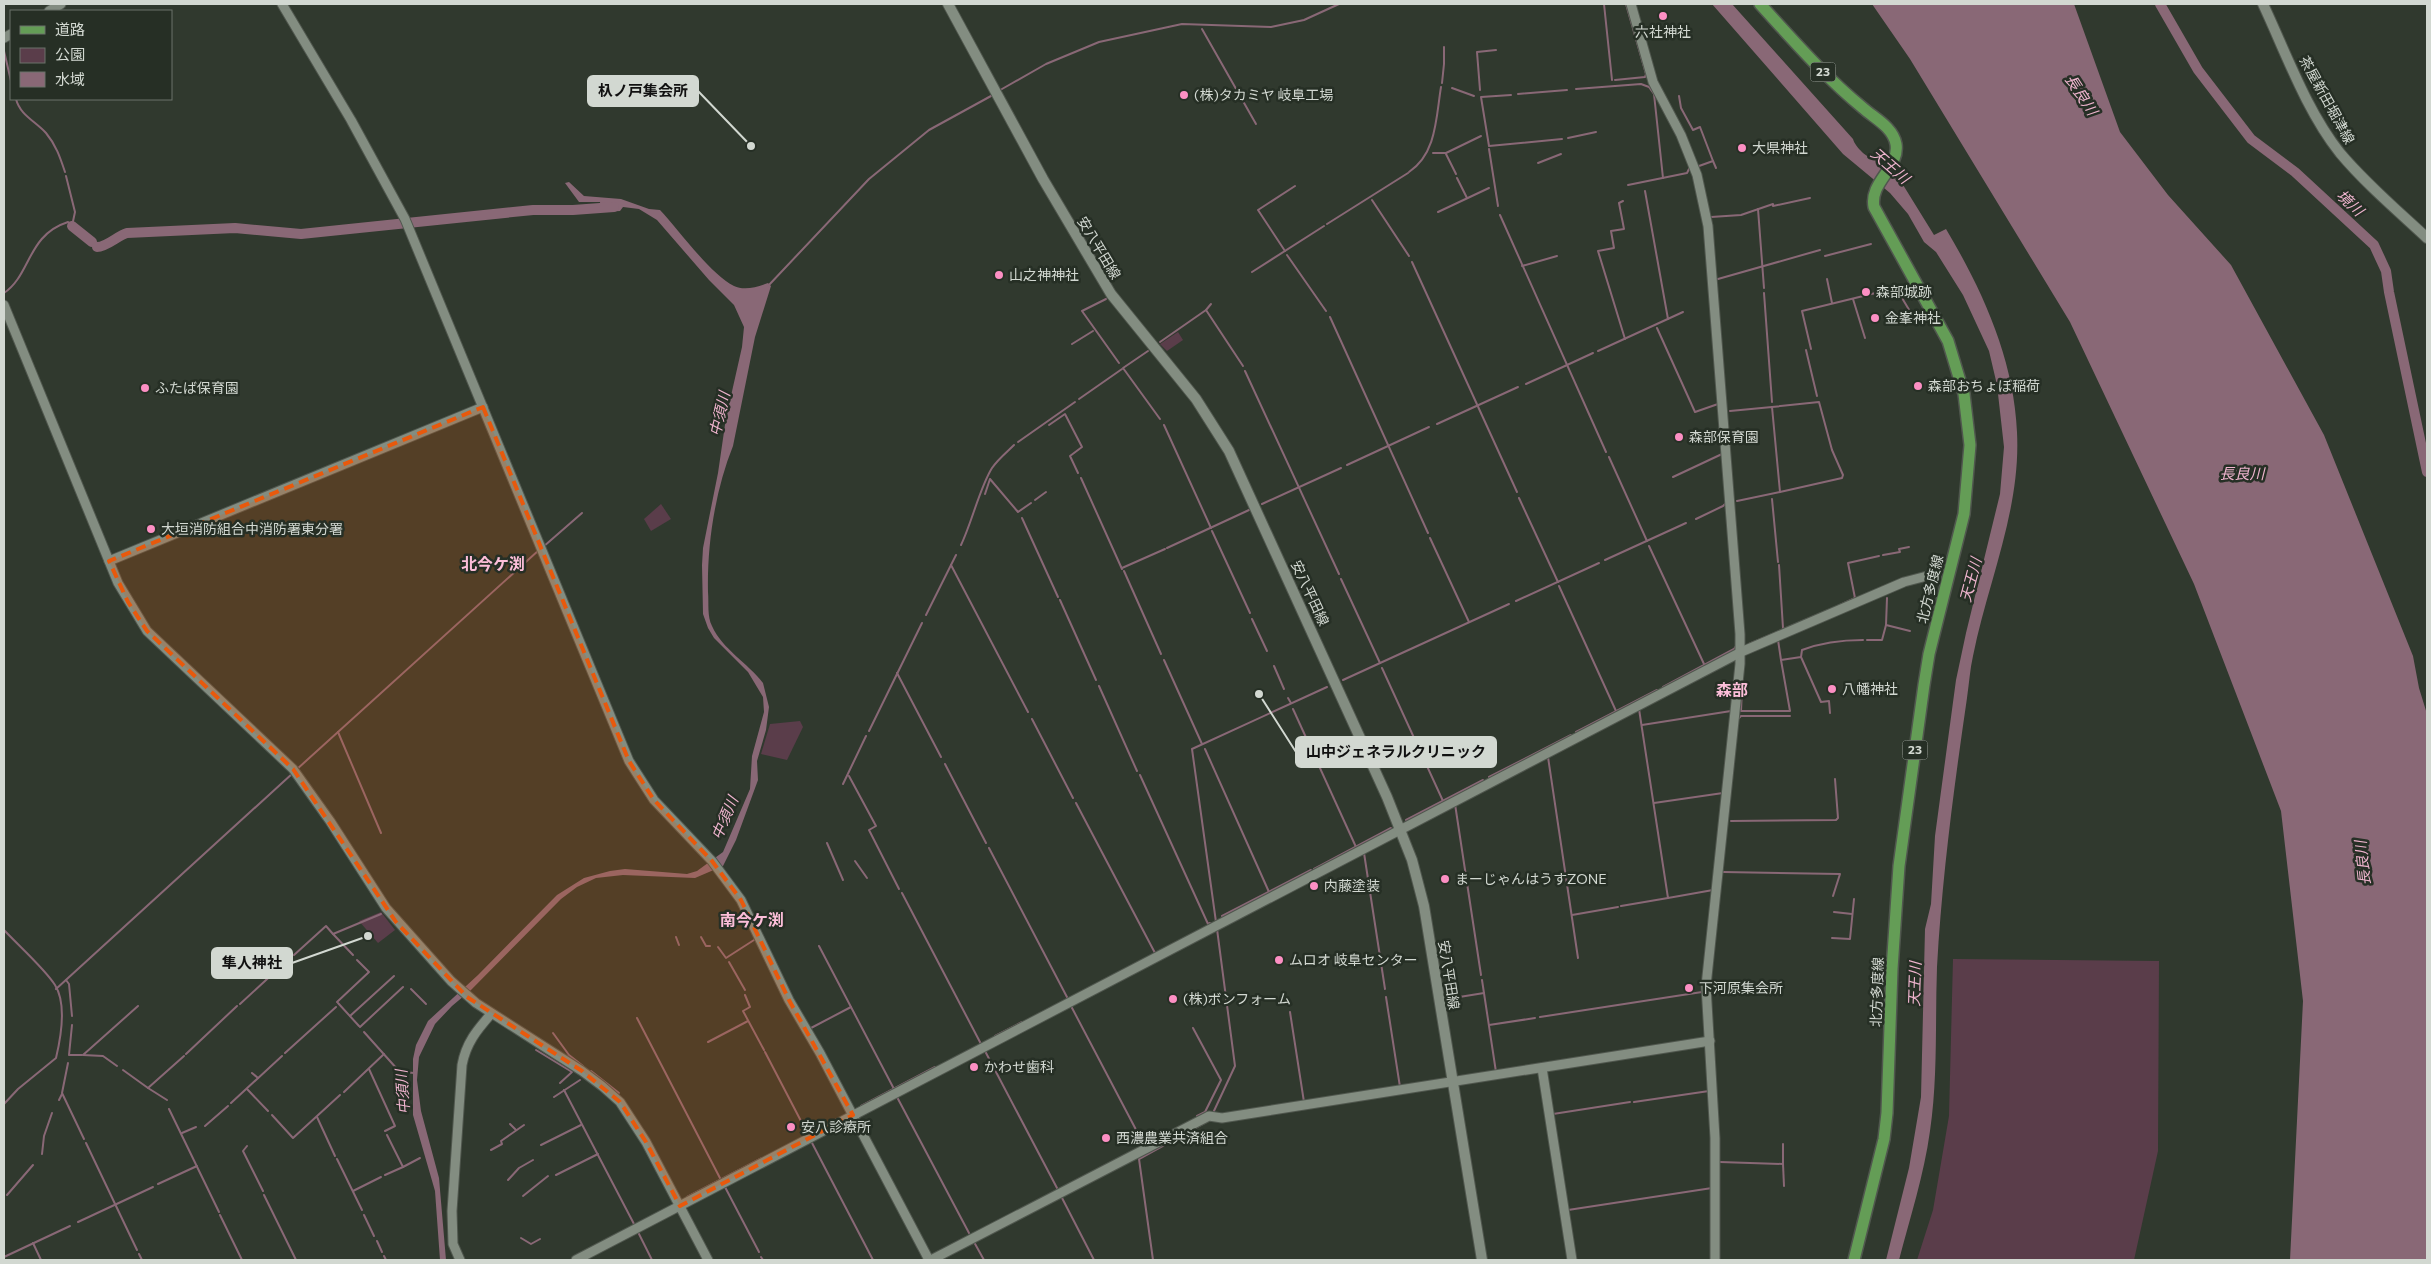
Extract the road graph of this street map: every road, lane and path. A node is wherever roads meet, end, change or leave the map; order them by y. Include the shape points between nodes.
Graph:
1 (282, 4) edge
2 (948, 4) edge
3 (1631, 4) edge
4 (1760, 4) edge
5 (2263, 4) edge
6 (2427, 238) edge
7 (4, 305) edge
8 (483, 407) junction
9 (110, 561) junction
10 (1927, 576) dead end
11 (1741, 652) junction
12 (1402, 829) junction
13 (491, 1014) junction
14 (1710, 1042) junction
15 (1542, 1068) junction
16 (1453, 1082) junction
17 (853, 1115) junction
18 (680, 1206) junction
19 (460, 1260) edge
20 (576, 1260) edge
21 (708, 1260) edge
22 (930, 1260) edge
23 (1482, 1260) edge
24 (1572, 1260) edge
25 (1715, 1260) edge
26 (1854, 1260) edge

1 - 8 street via 351,120 406,223
2 - 12 main road, 安八平田線 via 1043,179 1106,286 1196,399 1229,451
3 - 11 street via 1653,82 1681,135 1697,175 1708,226
4 - 26 main road, 北方多度線 / 23 via 1830,80 1886,127 1896,144 1894,159 1872,198 1876,212 1948,341 1964,394 1970,445 1964,514 1928,654 1899,866 1884,1139
5 - 6 main road, 茶屋新田堀津線 via 2302,88 2339,151
7 - 9 street
8 - 9 street
8 - 17 street via 629,761 654,800 712,861 741,900 789,1000
9 - 13 street via 128,602 143,626 293,769 386,908 457,987
10 - 11 street via 1904,582
11 - 12 street
11 - 14 street via 1706,986
12 - 16 main road, 安八平田線 via 1424,906
12 - 17 street
13 - 18 street via 582,1071 620,1102 646,1142
13 - 19 street via 472,1035 464,1050 462,1065 452,1211 453,1244
14 - 15 street
14 - 25 street via 1716,1153
15 - 16 street
15 - 24 street
16 - 22 street via 1212,1117
16 - 23 main road, 安八平田線
17 - 18 street
17 - 22 street
18 - 20 street
18 - 21 street

